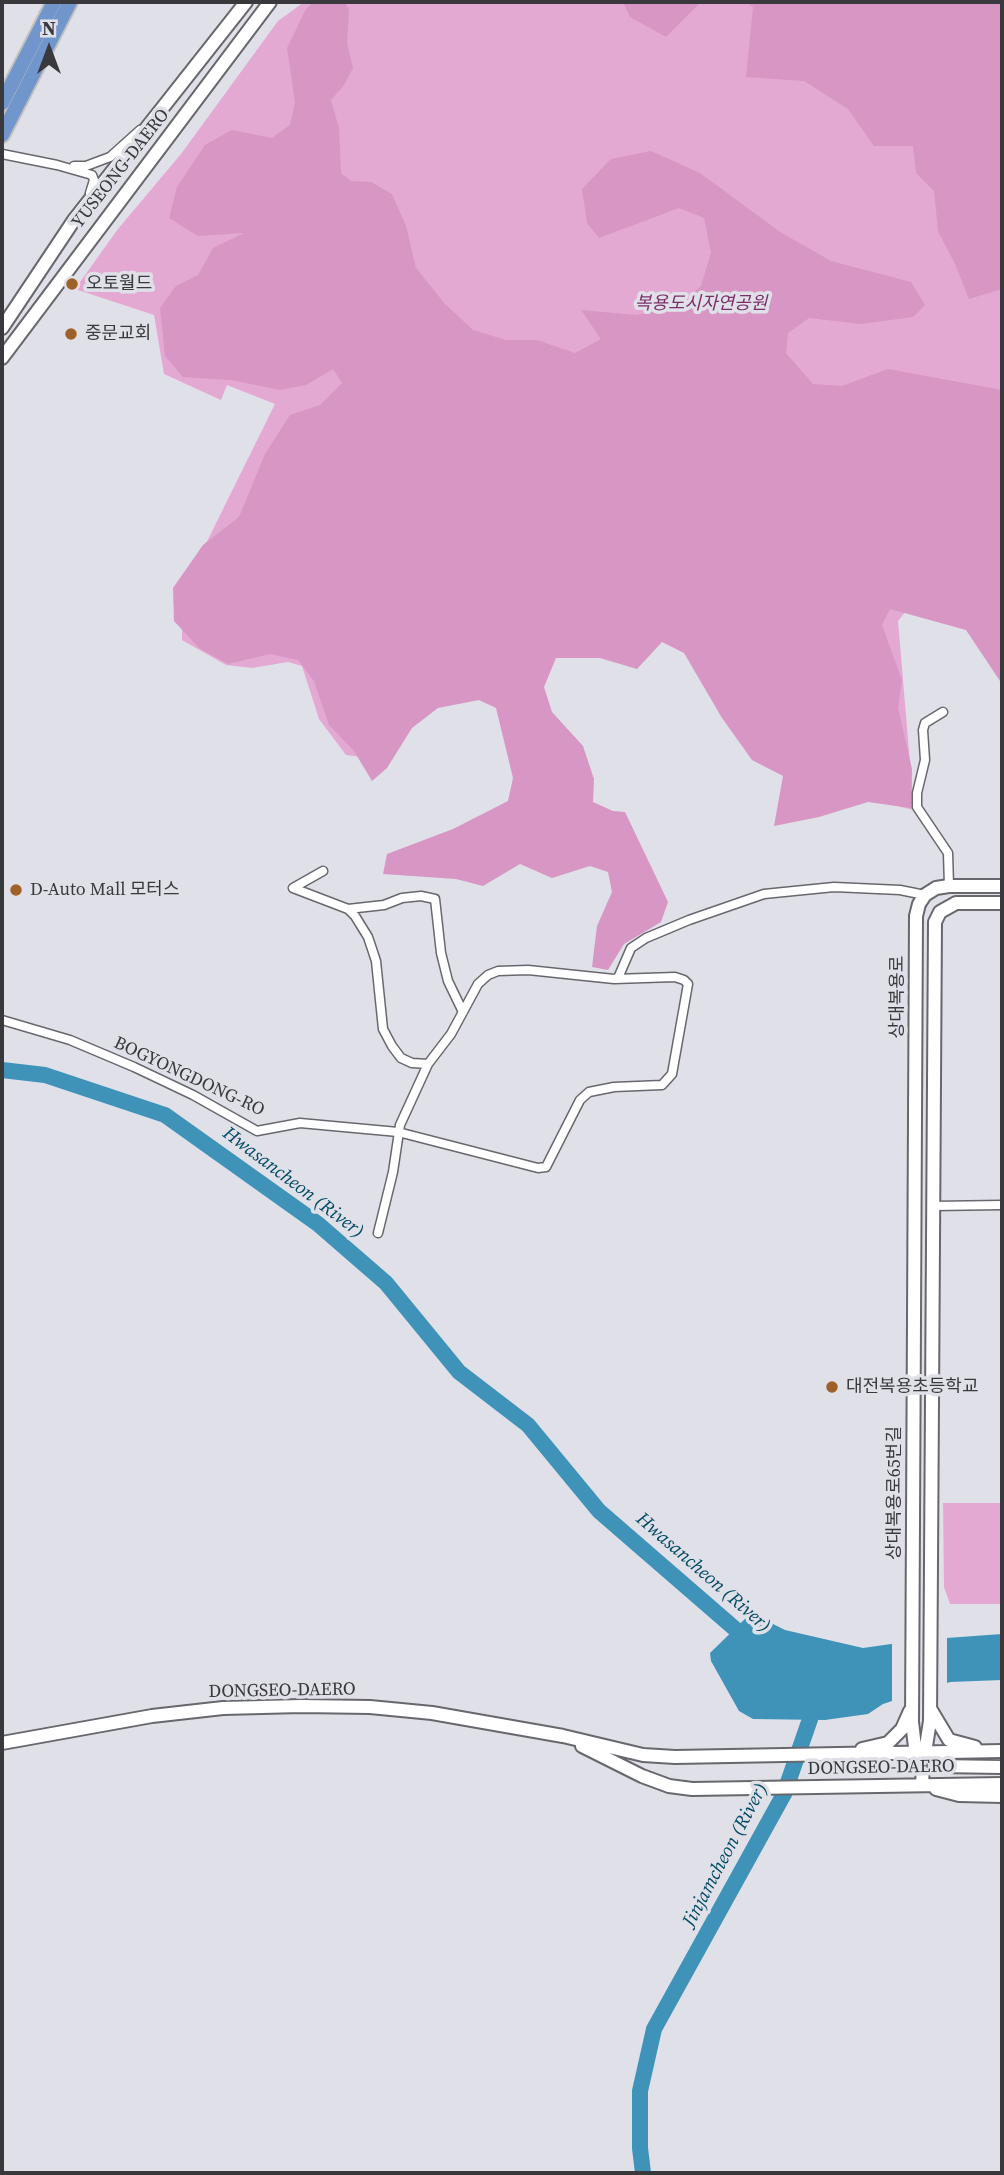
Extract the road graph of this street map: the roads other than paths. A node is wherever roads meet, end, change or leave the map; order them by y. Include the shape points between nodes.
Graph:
1 (54, 2) edge
2 (70, 2) edge
3 (246, 2) edge
4 (270, 2) edge
5 (2, 103) edge
6 (149, 123) junction
7 (2, 135) edge
8 (2, 154) edge
9 (57, 165) junction
10 (74, 220) junction
11 (2, 328) edge
12 (2, 358) edge
13 (943, 712) dead end
14 (323, 871) dead end
15 (949, 886) junction
16 (1002, 886) edge
17 (925, 895) junction
18 (1002, 903) edge
19 (348, 909) junction
20 (614, 979) junction
21 (463, 1012) junction
22 (2, 1020) edge
23 (428, 1064) junction
24 (398, 1132) junction
25 (916, 1180) joint
26 (933, 1180) joint
27 (933, 1206) junction
28 (1002, 1206) edge
29 (378, 1233) dead end
30 (912, 1708) junction
31 (932, 1715) junction
32 (563, 1736) junction
33 (2, 1743) edge
34 (1001, 1751) edge
35 (844, 1754) junction
36 (922, 1757) junction
37 (1002, 1767) edge
38 (1002, 1784) edge
39 (922, 1785) junction
40 (1002, 1796) edge

1 - 5 highway
2 - 7 highway
3 - 6 street, YUSEONG-DAERO
4 - 12 street, YUSEONG-DAERO
6 - 9 street via 100,163
6 - 10 street, YUSEONG-DAERO
8 - 9 street
9 - 10 street via 92,175 94,180
10 - 11 street, YUSEONG-DAERO
13 - 15 street via 925,723 923,730 925,760 917,807 948,853
14 - 19 street via 293,888
15 - 16 street
15 - 17 street
17 - 20 street via 834,887 764,894 646,939 631,948
17 - 25 street, 상대복용로 via 916,916
18 - 26 street, 상대복용로 via 956,903 940,912 935,922
19 - 21 street via 421,895 435,899 441,953
19 - 23 street via 368,937 376,961 383,1029 401,1058
20 - 21 street via 498,971 478,984
20 - 24 street, BOGYONGDONG-RO via 675,977 688,984 672,1074 662,1085 589,1092 580,1100 546,1167 520,1165
21 - 23 street
22 - 24 street, BOGYONGDONG-RO via 71,1040 193,1095 257,1130 300,1123
23 - 24 street
24 - 29 street
25 - 30 street, 상대복용로65번길
26 - 27 street, 상대복용로65번길
27 - 28 street
27 - 31 street, 상대복용로65번길
30 - 35 street via 902,1729 888,1743
30 - 36 street, 상대복용로65번길
31 - 34 street via 955,1743
31 - 36 street, 상대복용로65번길
32 - 33 street, DONGSEO-DAERO via 432,1713 301,1706 152,1716
32 - 35 street, DONGSEO-DAERO via 643,1755
32 - 39 street, DONGSEO-DAERO via 669,1786
34 - 36 street
35 - 36 street, DONGSEO-DAERO
36 - 37 street, DONGSEO-DAERO
36 - 39 street
38 - 39 street, DONGSEO-DAERO
39 - 40 street via 959,1795

